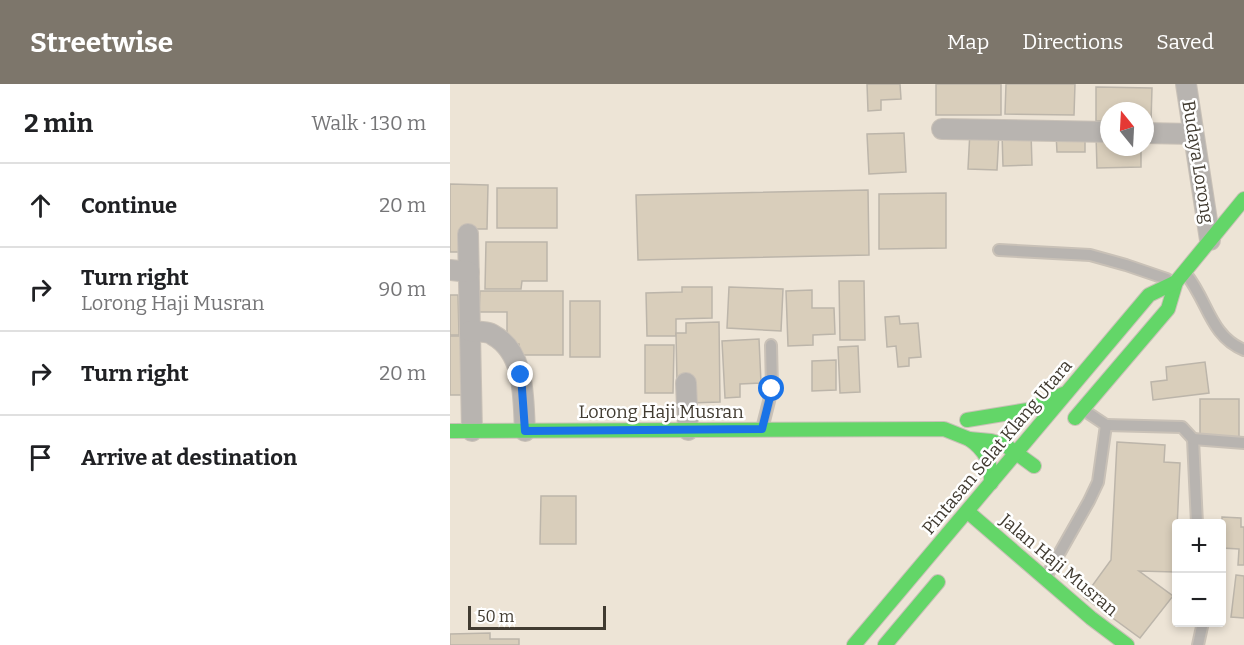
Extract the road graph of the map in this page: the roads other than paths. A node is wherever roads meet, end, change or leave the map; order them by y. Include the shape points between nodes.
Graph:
1 (1186, 84) edge
2 (942, 129) dead end
3 (1100, 132) edge
4 (1154, 133) edge
5 (1192, 134) junction
6 (1242, 206) edge
7 (468, 234) dead end
8 (1210, 240) junction
9 (999, 250) dead end
10 (459, 271) edge
11 (1180, 276) junction
12 (470, 331) junction
13 (771, 345) dead end
14 (1244, 350) edge
15 (686, 383) dead end
16 (1065, 393) junction
17 (1082, 409) junction
18 (967, 420) junction
19 (1106, 424) junction
20 (762, 429) junction
21 (944, 429) junction
22 (688, 430) junction
23 (450, 431) edge
24 (472, 431) junction
25 (525, 431) junction
26 (1063, 432) dead end
27 (969, 439) junction
28 (1193, 439) junction
29 (1244, 443) edge
30 (1037, 446) junction
31 (1016, 452) junction
32 (1030, 470) joint
33 (991, 483) junction
34 (968, 512) junction
35 (1197, 519) edge
36 (946, 572) dead end
37 (1045, 579) junction
38 (1202, 627) edge
39 (854, 645) edge
40 (885, 645) edge
41 (1127, 645) edge
42 (1198, 645) edge

1 - 5 street, Budaya Lorong
2 - 3 street
4 - 5 street
5 - 8 street, Budaya Lorong
6 - 8 main road, Pintasan Selat Klang Utara
7 - 10 street
8 - 11 main road, Pintasan Selat Klang Utara
9 - 11 lane via 1090,255
10 - 12 street
11 - 14 lane via 1197,288 1215,327 1231,345
11 - 16 main road, Pintasan Selat Klang Utara via 1149,295
11 - 17 main road, Pintasan Selat Klang Utara via 1168,309
12 - 24 street
12 - 25 street via 492,334 508,348 521,375
13 - 20 lane via 772,389
15 - 22 street
16 - 18 main road via 1028,410
16 - 30 main road, Pintasan Selat Klang Utara
17 - 19 lane
17 - 26 main road, Pintasan Selat Klang Utara
18 - 21 main road, Lorong Haji Musran
18 - 30 main road, Lorong Haji Musran via 1012,429
19 - 28 lane via 1182,427
19 - 37 lane via 1098,482
20 - 21 main road, Lorong Haji Musran
20 - 22 main road, Lorong Haji Musran
21 - 27 main road, Lorong Haji Musran
22 - 25 main road, Lorong Haji Musran
23 - 24 main road, Lorong Haji Musran
24 - 25 main road, Lorong Haji Musran
27 - 31 main road, Lorong Haji Musran via 991,441
27 - 33 main road via 989,459
28 - 29 lane
28 - 35 lane
30 - 31 main road, Pintasan Selat Klang Utara
30 - 32 main road, Pintasan Selat Klang Utara
31 - 32 main road, Lorong Haji Musran
31 - 33 main road, Pintasan Selat Klang Utara
33 - 34 main road, Pintasan Selat Klang Utara
34 - 37 main road, Jalan Haji Musran
34 - 39 main road, Pintasan Selat Klang Utara
36 - 40 main road
37 - 41 main road, Jalan Haji Musran
38 - 42 lane

